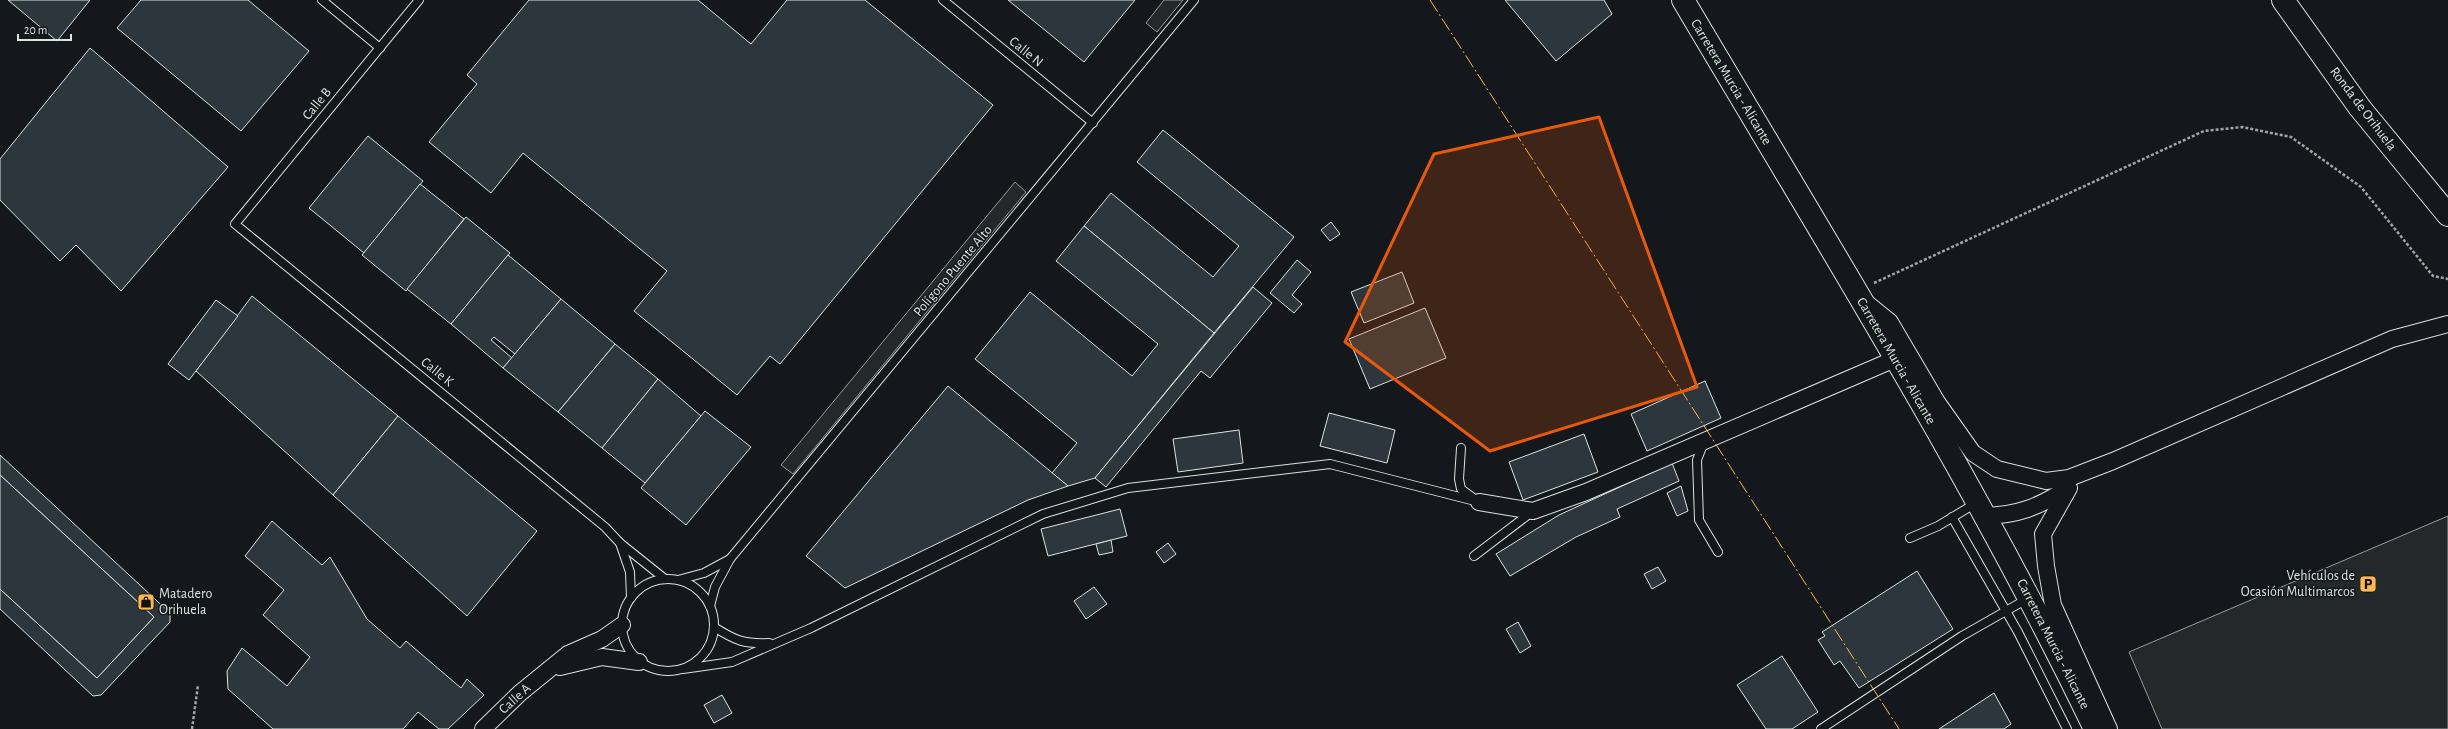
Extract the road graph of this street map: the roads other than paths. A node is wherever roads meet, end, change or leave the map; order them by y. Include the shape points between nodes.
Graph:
1 (322, 0) edge
2 (419, 0) edge
3 (943, 0) edge
4 (1194, 0) edge
5 (1683, 0) edge
6 (2283, 0) edge
7 (380, 48) junction
8 (1093, 123) junction
9 (2448, 215) edge
10 (236, 224) joint
11 (1856, 293) junction
12 (2448, 324) edge
13 (1895, 359) junction
14 (1704, 441) junction
15 (1461, 448) dead end
16 (2113, 460) junction
17 (2069, 488) junction
18 (1480, 502) junction
19 (1980, 509) junction
20 (1533, 511) junction
21 (1952, 517) junction
22 (1910, 538) dead end
23 (620, 543) junction
24 (1718, 552) dead end
25 (1474, 556) dead end
26 (730, 559) junction
27 (665, 579) junction
28 (677, 580) junction
29 (631, 598) junction
30 (2030, 598) junction
31 (710, 606) junction
32 (2007, 612) junction
33 (622, 625) junction
34 (714, 627) junction
35 (774, 643) junction
36 (640, 662) junction
37 (682, 669) junction
38 (549, 670) junction
39 (483, 729) edge
40 (1821, 729) edge
41 (2067, 729) edge
42 (2095, 729) edge
43 (2109, 729) edge

1 - 7 lane
2 - 7 lane, Calle B
3 - 8 lane, Calle N
4 - 8 lane, Polígono Puente Alto
5 - 11 main road, Carretera Murcia - Alicante
6 - 9 main road, Ronda de Orihuela via 2360,108
7 - 10 lane, Calle B
8 - 26 lane, Polígono Puente Alto
10 - 23 lane, Calle K via 605,527
11 - 13 main road, Carretera Murcia - Alicante
11 - 16 street via 1890,322 1937,402 1973,453 1997,469 2046,481 2069,478
12 - 16 street via 2392,339
13 - 14 street
13 - 19 main road, Carretera Murcia - Alicante
14 - 20 street via 1586,492
14 - 24 lane via 1697,460 1699,520
15 - 18 lane via 1461,488
16 - 17 street
17 - 19 street via 2049,500 2011,515
17 - 43 street via 2044,534 2053,605
18 - 20 street
18 - 35 lane via 1330,464 1128,488 1043,514 812,628
19 - 21 lane
19 - 30 main road, Carretera Murcia - Alicante
20 - 25 lane
21 - 22 lane
21 - 32 lane
23 - 27 lane, Calle K
23 - 29 lane via 630,572
26 - 28 lane, Polígono Puente Alto via 704,573
26 - 31 lane, Polígono Puente Alto via 715,587
27 - 28 lane, Polígono Puente Alto
27 - 29 lane, Polígono Puente Alto via 646,585
28 - 31 lane, Polígono Puente Alto via 691,585 703,594
29 - 33 lane, Polígono Puente Alto via 623,615
30 - 32 lane
30 - 42 main road, Carretera Murcia - Alicante
31 - 34 lane, Polígono Puente Alto
32 - 40 lane via 1962,636
32 - 41 lane
33 - 36 lane, Polígono Puente Alto via 627,645
33 - 38 street, Calle A via 602,639 568,654
34 - 35 lane via 747,644
34 - 37 lane, Polígono Puente Alto via 712,641 705,653 695,663
35 - 37 lane via 732,662
36 - 37 lane, Polígono Puente Alto via 653,669 668,672
36 - 38 street via 602,657
38 - 39 street, Calle A via 520,693

